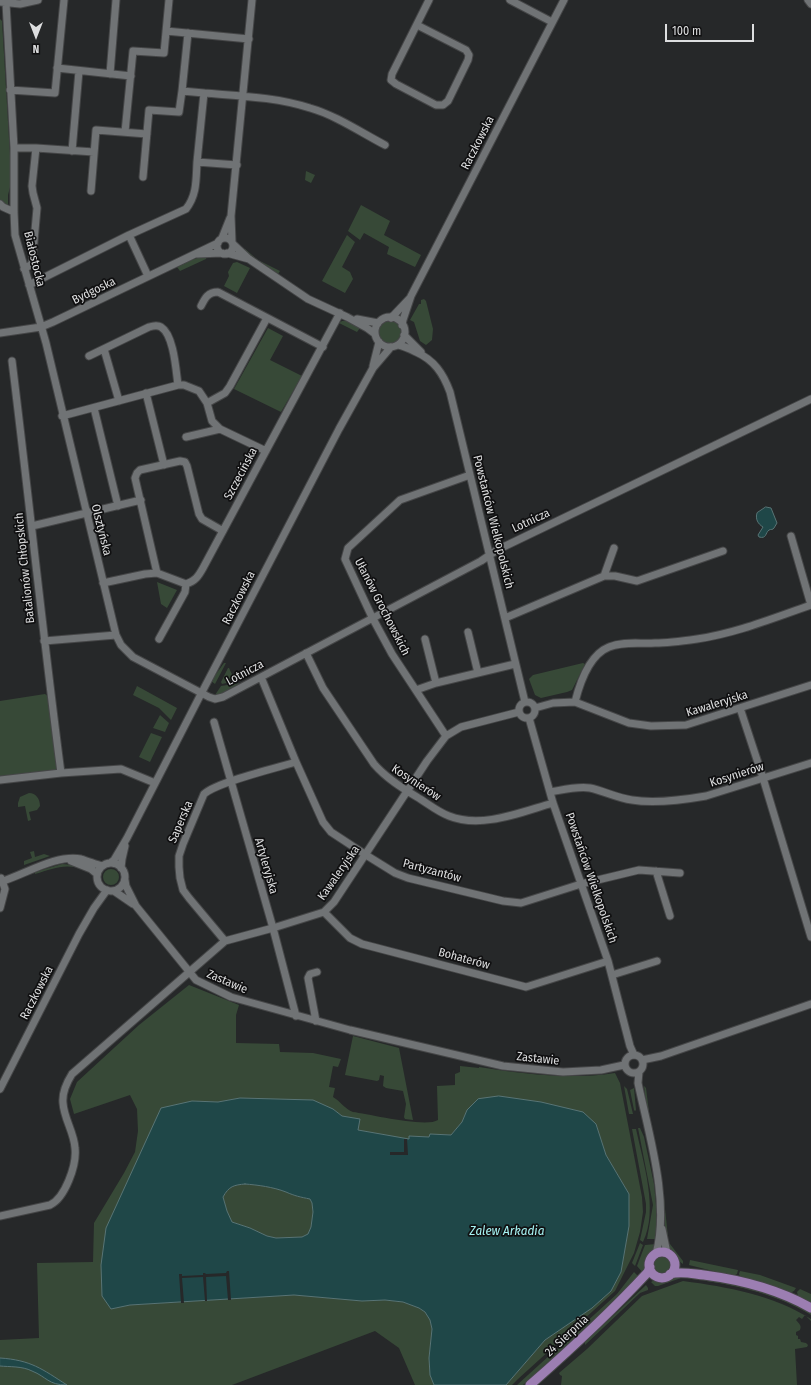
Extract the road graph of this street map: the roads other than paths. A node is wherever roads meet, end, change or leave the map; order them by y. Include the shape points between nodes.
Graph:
1 (38, 0) edge
2 (64, 0) edge
3 (116, 0) edge
4 (169, 0) edge
5 (252, 0) edge
6 (429, 0) edge
7 (510, 0) edge
8 (564, 0) edge
9 (808, 0) edge
10 (3, 3) edge
11 (811, 4) edge
12 (552, 22) junction
13 (417, 25) junction
14 (166, 31) junction
15 (188, 33) junction
16 (249, 39) junction
17 (58, 68) junction
18 (79, 71) junction
19 (110, 74) junction
20 (131, 76) junction
21 (10, 90) junction
22 (182, 91) junction
23 (204, 93) junction
24 (243, 96) junction
25 (125, 132) junction
26 (147, 134) junction
27 (385, 144) dead end
28 (14, 148) junction
29 (36, 148) junction
30 (72, 151) junction
31 (94, 152) junction
32 (197, 162) junction
33 (237, 165) junction
34 (143, 177) dead end
35 (90, 191) dead end
36 (0, 204) edge
37 (14, 212) junction
38 (231, 216) junction
39 (129, 235) junction
40 (220, 240) junction
41 (233, 243) junction
42 (225, 253) junction
43 (193, 255) junction
44 (249, 259) junction
45 (24, 270) junction
46 (148, 276) junction
47 (29, 285) junction
48 (411, 296) junction
49 (201, 306) dead end
50 (340, 313) junction
51 (347, 317) junction
52 (267, 318) junction
53 (390, 318) junction
54 (378, 323) junction
55 (402, 325) junction
56 (41, 327) junction
57 (0, 333) edge
58 (375, 334) junction
59 (404, 335) junction
60 (379, 342) junction
61 (394, 346) junction
62 (322, 347) junction
63 (104, 349) junction
64 (424, 355) junction
65 (89, 356) dead end
66 (12, 361) dead end
67 (373, 368) junction
68 (178, 385) junction
69 (146, 394) junction
70 (811, 399) edge
71 (119, 401) junction
72 (208, 403) junction
73 (94, 408) junction
74 (62, 416) junction
75 (220, 429) junction
76 (186, 437) dead end
77 (266, 451) junction
78 (164, 465) junction
79 (470, 475) junction
80 (140, 500) junction
81 (118, 506) junction
82 (86, 512) junction
83 (32, 526) junction
84 (223, 531) junction
85 (791, 536) dead end
86 (614, 548) dead end
87 (724, 551) dead end
88 (490, 554) junction
89 (157, 573) junction
90 (604, 576) junction
91 (103, 583) junction
92 (186, 584) junction
93 (372, 618) junction
94 (505, 618) junction
95 (468, 632) dead end
96 (116, 635) junction
97 (159, 639) dead end
98 (425, 639) dead end
99 (44, 641) junction
100 (306, 653) junction
101 (515, 664) junction
102 (478, 673) junction
103 (261, 677) junction
104 (436, 683) junction
105 (811, 685) edge
106 (416, 690) junction
107 (201, 694) junction
108 (525, 702) junction
109 (575, 702) junction
110 (535, 708) junction
111 (740, 708) junction
112 (520, 712) junction
113 (529, 718) junction
114 (214, 722) dead end
115 (446, 736) junction
116 (296, 762) junction
117 (811, 763) edge
118 (61, 773) junction
119 (763, 778) junction
120 (0, 780) edge
121 (230, 782) junction
122 (155, 783) junction
123 (407, 791) junction
124 (550, 792) junction
125 (553, 803) junction
126 (128, 838) junction
127 (366, 855) junction
128 (63, 860) junction
129 (110, 863) junction
130 (102, 866) junction
131 (121, 868) junction
132 (656, 871) junction
133 (680, 873) dead end
134 (97, 874) junction
135 (1, 880) edge
136 (125, 880) junction
137 (581, 884) junction
138 (100, 886) junction
139 (111, 890) junction
140 (136, 906) junction
141 (0, 908) edge
142 (94, 908) junction
143 (324, 912) junction
144 (670, 916) dead end
145 (273, 928) junction
146 (811, 937) edge
147 (225, 941) junction
148 (608, 961) junction
149 (657, 961) dead end
150 (190, 972) junction
151 (317, 972) dead end
152 (612, 975) junction
153 (811, 1004) edge
154 (296, 1016) junction
155 (316, 1021) junction
156 (631, 1055) junction
157 (642, 1062) junction
158 (625, 1067) junction
159 (635, 1072) junction
160 (0, 1089) edge
161 (0, 1216) edge
162 (660, 1219) junction
163 (667, 1253) junction
164 (656, 1254) junction
165 (674, 1261) junction
166 (650, 1267) junction
167 (670, 1274) junction
168 (659, 1277) junction
169 (722, 1278) junction
170 (619, 1303) junction
171 (811, 1308) edge
172 (530, 1385) edge

1 - 10 street via 20,4
2 - 17 street
3 - 19 street
4 - 14 street
5 - 16 street
6 - 13 street
7 - 12 street
8 - 12 street, Raczkowska
9 - 11 street
10 - 21 street, Białostocka
12 - 48 street, Raczkowska
13 - 13 street via 391,80 436,104 443,105 448,101 469,55 466,50
14 - 15 street
14 - 20 street via 164,53 133,51
15 - 16 street
15 - 22 street
16 - 24 street
17 - 18 street
17 - 21 street via 55,93
18 - 19 street
18 - 30 street
19 - 20 street
20 - 25 street
21 - 28 street, Białostocka
22 - 23 street
22 - 26 street via 179,112 149,110
23 - 24 street
23 - 32 street
24 - 27 street via 289,102 311,108
24 - 33 street
25 - 26 street
25 - 31 street via 96,130
26 - 34 street
28 - 29 street
28 - 37 street, Białostocka
29 - 30 street
29 - 45 street via 32,186 36,208 32,264
30 - 31 street
31 - 35 street
32 - 33 street
32 - 39 street via 195,194 186,209
33 - 38 street
36 - 37 street
37 - 45 street, Białostocka via 15,236
38 - 40 street
38 - 41 street
39 - 46 street
39 - 47 street
40 - 41 street via 227,238
40 - 42 street via 218,250
40 - 43 street, Bydgoska
41 - 42 street via 232,250
41 - 44 street, Bydgoska
42 - 43 street, Bydgoska
42 - 44 street, Bydgoska
43 - 46 street, Bydgoska
44 - 50 street, Bydgoska via 308,299
45 - 47 street, Białostocka
46 - 56 street, Bydgoska
47 - 56 street, Białostocka
48 - 53 street, Raczkowska
48 - 55 street, Raczkowska
49 - 52 street via 208,294 218,292
50 - 51 street, Bydgoska
50 - 62 street, Szczecińska
51 - 54 street, Bydgoska
51 - 58 street, Bydgoska
52 - 62 street
52 - 72 street via 230,386 225,393
53 - 54 street
53 - 55 street via 396,319
54 - 58 street
55 - 59 street
56 - 57 street, Bydgoska
56 - 74 street, Olsztyńska
58 - 60 street
59 - 61 street
59 - 64 street, Powstańców Wielkopolskich
60 - 61 street via 384,346
60 - 67 street, Raczkowska
61 - 64 street, Powstańców Wielkopolskich via 403,345
61 - 67 street, Raczkowska
62 - 77 street, Szczecińska
63 - 65 street
63 - 68 street via 149,327 161,327 171,344
63 - 71 street
64 - 79 street, Powstańców Wielkopolskich via 438,368 447,383
66 - 83 street, Batalionów Chłopskich
67 - 107 street, Raczkowska
68 - 69 street
68 - 72 street via 199,391
69 - 71 street
69 - 78 street
70 - 88 street, Lotnicza
71 - 73 street
72 - 75 street via 212,421
73 - 74 street
73 - 81 street
74 - 82 street, Olsztyńska
75 - 76 street
75 - 77 street
77 - 84 street, Szczecińska
78 - 80 street via 140,470 137,473 135,478
78 - 84 street via 185,462 199,514 202,519
79 - 88 street, Powstańców Wielkopolskich
79 - 93 street, Ułanów Grochowskich via 400,500 348,548 346,564
80 - 81 street
80 - 89 street
81 - 82 street
82 - 83 street
82 - 91 street, Olsztyńska
83 - 99 street, Batalionów Chłopskich
84 - 92 street, Szczecińska via 197,579
85 - 109 street via 811,605 719,635 610,647 600,652 592,661
86 - 90 street
87 - 90 street via 637,581
88 - 93 street, Lotnicza
88 - 94 street, Powstańców Wielkopolskich
89 - 91 street
89 - 92 street
90 - 94 street
91 - 96 street, Olsztyńska
92 - 97 street via 185,592
93 - 100 street, Lotnicza
93 - 106 street, Ułanów Grochowskich
94 - 101 street, Powstańców Wielkopolskich
95 - 102 street
96 - 99 street
96 - 107 street, Olsztyńska via 121,645 133,657
98 - 104 street
99 - 118 street, Batalionów Chłopskich
100 - 103 street, Lotnicza
100 - 123 street, Kosynierów via 323,688 374,764 383,774
101 - 102 street
101 - 108 street, Powstańców Wielkopolskich
102 - 104 street
103 - 107 street, Lotnicza via 216,699
103 - 116 street, Partyzantów
104 - 106 street
105 - 111 street, Kawaleryjska
106 - 115 street, Ułanów Grochowskich
107 - 122 street, Raczkowska
108 - 110 street via 530,702
108 - 112 street via 520,707
109 - 110 street, Kawaleryjska via 553,702
109 - 111 street, Kawaleryjska via 629,723 651,726 686,725
110 - 113 street via 534,714
111 - 119 street
112 - 113 street via 523,717
112 - 115 street, Kawaleryjska via 461,727
113 - 124 street, Powstańców Wielkopolskich
114 - 121 street, Artyleryjska
115 - 123 street, Kawaleryjska
116 - 121 street, Saperska
116 - 127 street, Partyzantów via 323,822 331,832
117 - 119 street, Kosynierów
118 - 120 street
118 - 122 street via 121,769
119 - 124 street, Kosynierów via 706,796 670,801 633,800 590,788
119 - 146 street
121 - 145 street, Artyleryjska
121 - 147 street, Saperska via 204,794 179,856 183,890
122 - 126 street, Raczkowska
123 - 125 street, Kosynierów via 448,816 473,821 488,821
123 - 127 street, Kawaleryjska
124 - 125 street, Powstańców Wielkopolskich
125 - 137 street, Powstańców Wielkopolskich
126 - 129 street, Raczkowska
126 - 131 street, Raczkowska
127 - 137 street, Partyzantów via 408,878 513,903 521,904
127 - 143 street, Kawaleryjska via 334,902
128 - 130 street via 82,859
128 - 134 street via 82,864
128 - 135 street
129 - 130 street
129 - 131 street
130 - 134 street
131 - 136 street
132 - 133 street, Partyzantów
132 - 137 street, Partyzantów via 639,870
132 - 144 street
134 - 138 street
135 - 141 street via 5,889
136 - 139 street via 121,887
136 - 140 street
137 - 148 street, Powstańców Wielkopolskich
138 - 139 street
138 - 142 street, Raczkowska
139 - 140 street
139 - 142 street, Raczkowska
140 - 150 street
142 - 160 street, Raczkowska
143 - 145 street, Kawaleryjska
143 - 148 street, Bohaterów via 350,938 362,944 526,987
145 - 147 street, Kawaleryjska
145 - 154 street, Artyleryjska
147 - 150 street, Kawaleryjska
148 - 152 street, Powstańców Wielkopolskich
149 - 152 street
150 - 154 street, Zastawie via 196,980 231,998
150 - 161 street, Zastawie via 72,1074 63,1102 76,1148 69,1180 61,1197 50,1205
151 - 155 street via 310,974 308,978
152 - 156 street, Powstańców Wielkopolskich
153 - 157 street
154 - 155 street, Zastawie
155 - 158 street, Zastawie via 504,1066 563,1072
156 - 157 street via 639,1056
156 - 158 street via 625,1059
157 - 159 street
158 - 159 street
159 - 162 street via 660,1195
162 - 163 street
162 - 164 street
163 - 164 main road
163 - 165 main road
164 - 166 main road
165 - 167 main road via 674,1268
165 - 169 main road
166 - 168 main road via 652,1273
166 - 170 main road, 24 Sierpnia
167 - 168 main road
167 - 169 main road via 684,1272
168 - 170 main road, 24 Sierpnia via 647,1281
169 - 171 main road via 770,1289
170 - 172 main road, 24 Sierpnia

